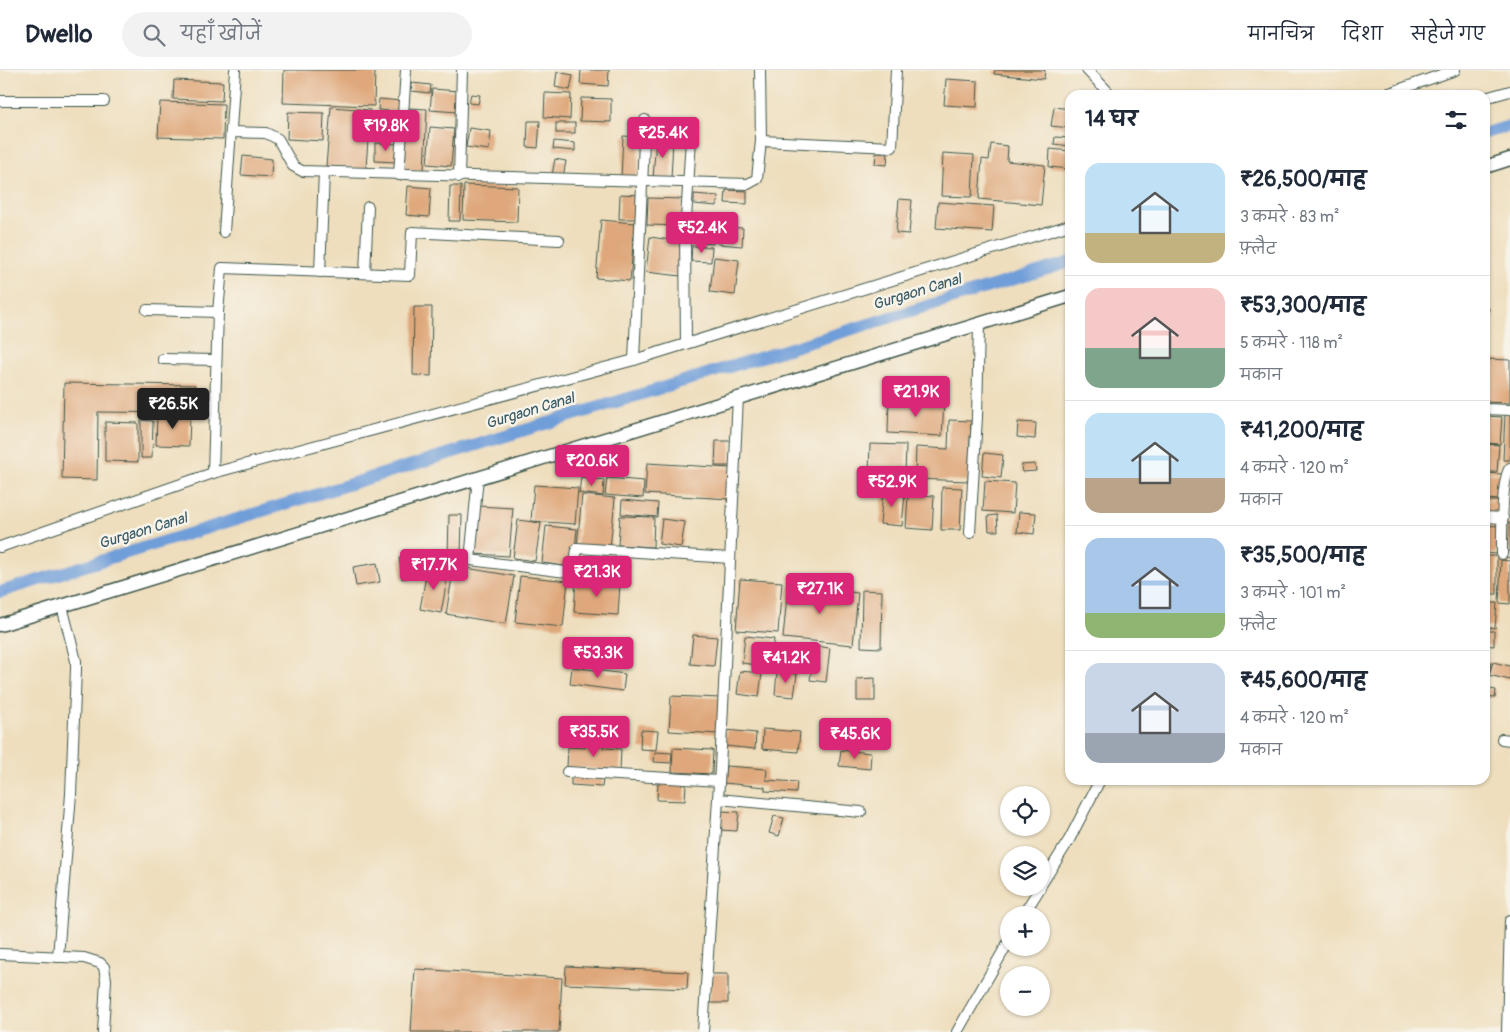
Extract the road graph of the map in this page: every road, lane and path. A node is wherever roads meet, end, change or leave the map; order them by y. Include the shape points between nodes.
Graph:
1 (235, 70) edge
2 (406, 70) edge
3 (462, 70) edge
4 (760, 70) edge
5 (896, 70) edge
6 (1087, 70) edge
7 (1455, 70) edge
8 (1106, 90) edge
9 (1398, 90) edge
10 (1510, 91) edge
11 (1490, 97) edge
12 (104, 101) dead end
13 (0, 102) edge
14 (645, 120) dead end
15 (232, 132) junction
16 (691, 139) dead end
17 (762, 141) junction
18 (1510, 159) edge
19 (1490, 165) edge
20 (324, 172) junction
21 (399, 175) junction
22 (459, 176) junction
23 (643, 181) junction
24 (688, 183) junction
25 (368, 208) dead end
26 (1065, 227) edge
27 (224, 232) dead end
28 (559, 240) dead end
29 (320, 272) junction
30 (365, 273) junction
31 (1065, 298) edge
32 (147, 310) dead end
33 (218, 312) junction
34 (978, 324) junction
35 (686, 343) junction
36 (163, 359) dead end
37 (216, 360) junction
38 (634, 360) junction
39 (738, 397) junction
40 (1490, 409) edge
41 (1510, 410) edge
42 (1510, 468) edge
43 (213, 473) junction
44 (478, 477) junction
45 (1490, 517) edge
46 (1503, 518) junction
47 (970, 533) dead end
48 (0, 548) edge
49 (1502, 554) dead end
50 (730, 558) junction
51 (62, 606) junction
52 (0, 625) edge
53 (567, 772) dead end
54 (719, 781) junction
55 (1097, 785) edge
56 (718, 799) junction
57 (861, 812) dead end
58 (1050, 871) edge
59 (1510, 921) edge
60 (0, 954) edge
61 (1000, 956) edge
62 (58, 957) junction
63 (103, 1032) edge
64 (703, 1032) edge
65 (956, 1032) edge
66 (1507, 1032) edge

1 - 15 street
2 - 21 street
3 - 22 street
4 - 17 street
5 - 17 street via 892,147
6 - 8 street
7 - 9 street
10 - 11 street
12 - 13 street
14 - 23 street
15 - 20 street via 266,133 278,139 292,166 302,171
15 - 27 street
16 - 24 street
17 - 24 street via 757,179 748,184
18 - 19 street
20 - 21 street
20 - 29 street
21 - 22 street
22 - 23 street
23 - 24 street
23 - 38 street
24 - 35 street
25 - 30 street
26 - 35 street
28 - 30 street via 412,232 410,275
29 - 30 street
29 - 33 street via 222,268
31 - 34 street
32 - 33 street
33 - 37 street
34 - 39 street
34 - 47 street via 977,417
35 - 38 street
36 - 37 street
37 - 43 street
38 - 43 street
39 - 44 street
39 - 50 street
40 - 41 street
42 - 46 street via 1503,492
43 - 48 street
44 - 50 street via 470,560 574,573 577,548
44 - 51 street
45 - 46 street
46 - 49 street
50 - 54 street
51 - 52 street
51 - 62 street via 76,669
53 - 54 street
54 - 56 street
55 - 58 street
56 - 57 street
56 - 64 street
59 - 66 street
60 - 62 street
61 - 65 street
62 - 63 street via 94,960 104,967

